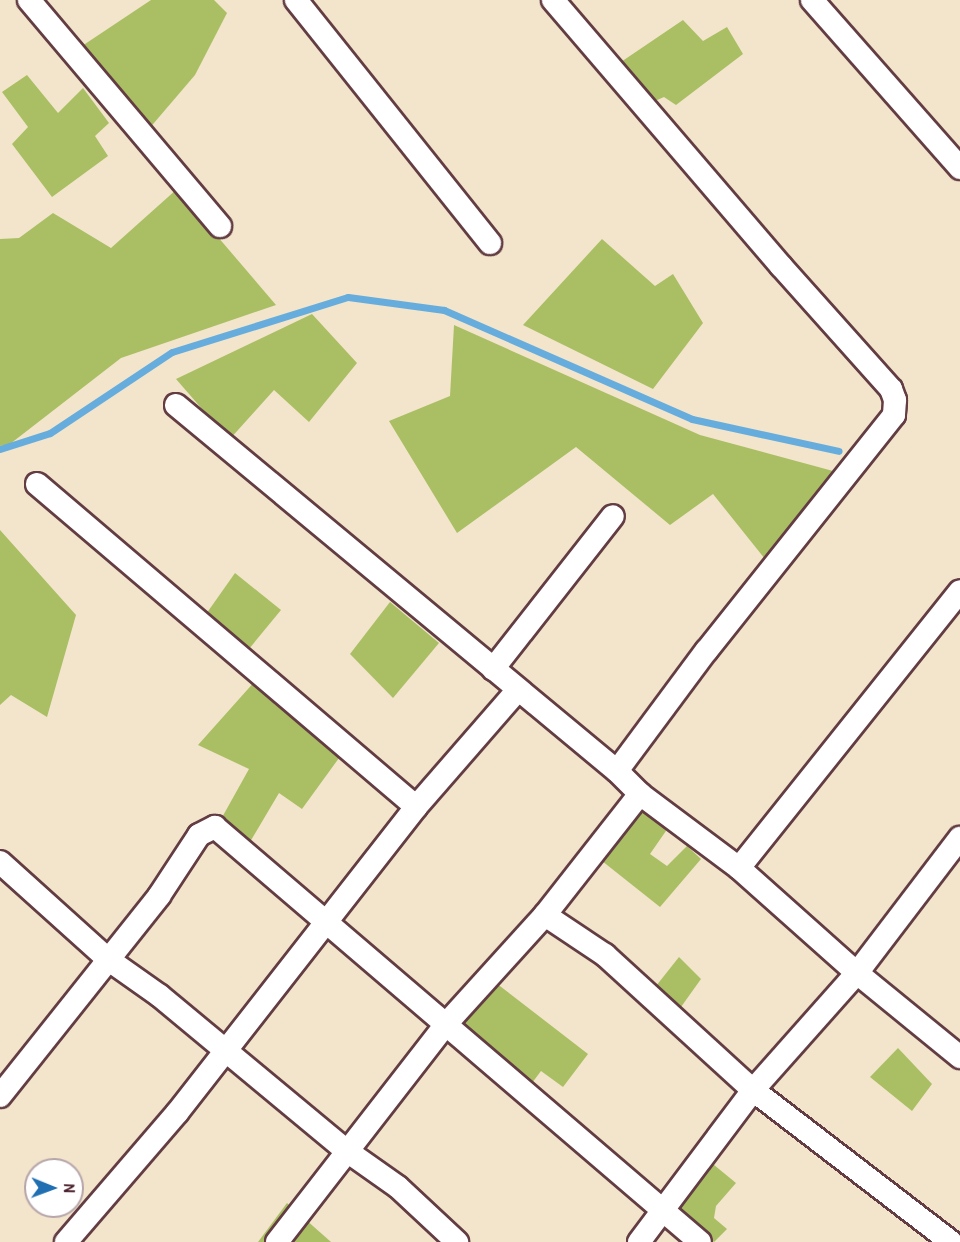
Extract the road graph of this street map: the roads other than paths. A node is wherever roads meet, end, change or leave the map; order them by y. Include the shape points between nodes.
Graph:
1 (29, 0) edge
2 (296, 0) edge
3 (553, 0) edge
4 (812, 0) edge
5 (960, 168) edge
6 (220, 226) dead end
7 (490, 243) dead end
8 (176, 405) dead end
9 (37, 484) dead end
10 (613, 516) dead end
11 (960, 591) edge
12 (493, 669) junction
13 (517, 691) junction
14 (617, 771) junction
15 (640, 794) junction
16 (416, 807) junction
17 (960, 838) edge
18 (0, 862) edge
19 (739, 868) junction
20 (545, 915) junction
21 (329, 922) junction
22 (109, 960) junction
23 (857, 973) junction
24 (447, 1023) junction
25 (227, 1051) junction
26 (960, 1057) edge
27 (753, 1090) junction
28 (0, 1096) edge
29 (347, 1151) junction
30 (661, 1212) junction
31 (453, 1241) edge
32 (66, 1242) edge
33 (277, 1242) edge
34 (639, 1242) edge
35 (700, 1242) edge
36 (951, 1242) edge

1 - 6 street
2 - 7 street
3 - 14 street via 891,389 895,400 894,415 706,651
4 - 5 street
8 - 12 street
9 - 16 street
10 - 12 street
11 - 19 street
12 - 13 street
13 - 14 street
13 - 16 street
14 - 15 street
15 - 19 street
15 - 20 street
16 - 21 street
17 - 23 street
18 - 22 street
19 - 23 street
20 - 24 street
20 - 27 street via 605,955
21 - 22 street via 221,828 208,827
21 - 24 street
21 - 25 street
22 - 25 street
22 - 28 street
23 - 26 street
23 - 27 street
24 - 29 street
24 - 30 street
25 - 29 street
25 - 32 street
27 - 30 street
27 - 36 street
29 - 31 street via 398,1187
29 - 33 street
30 - 34 street
30 - 35 street

